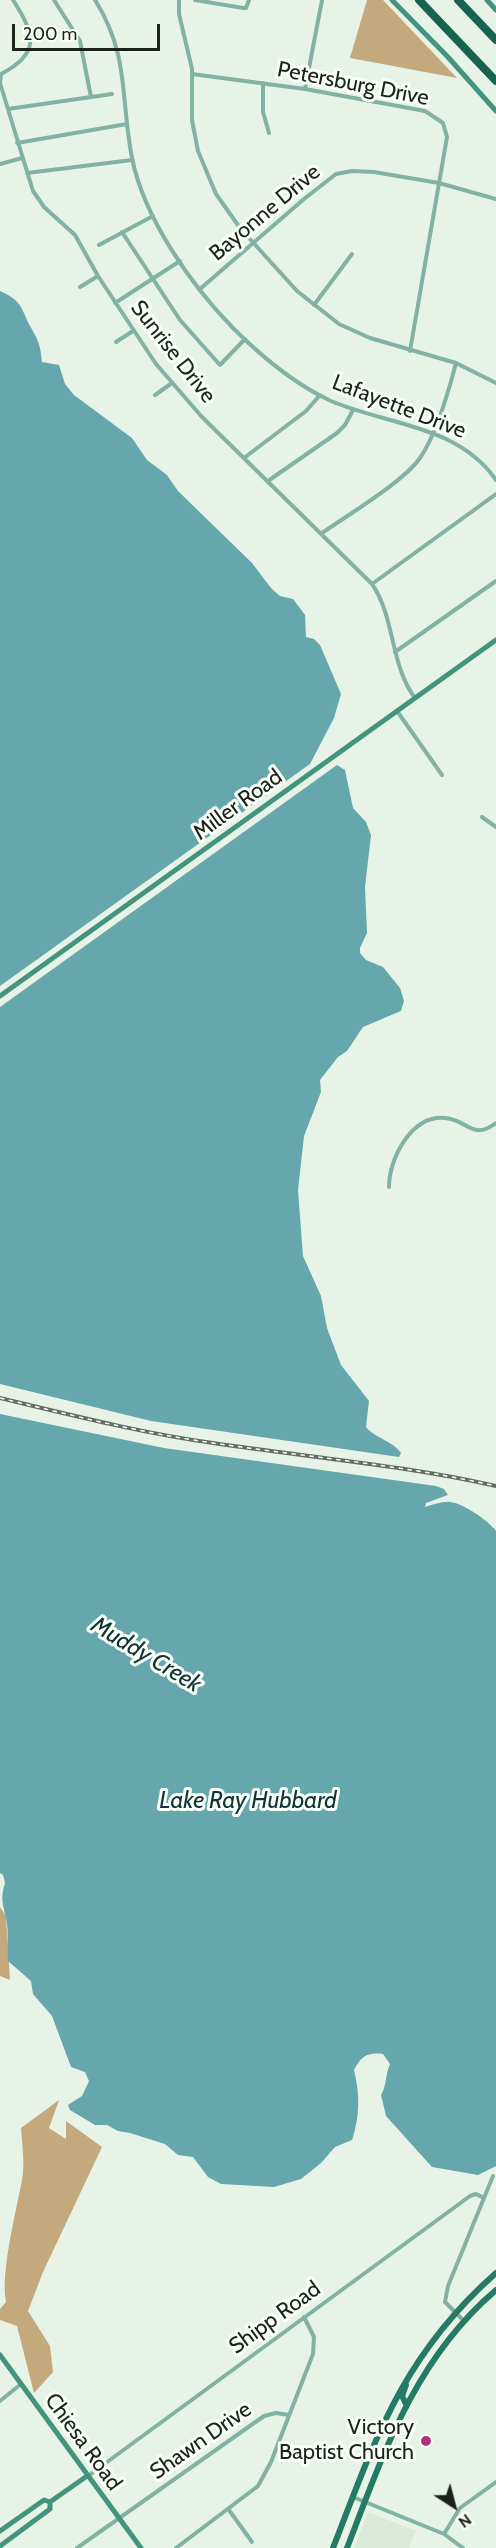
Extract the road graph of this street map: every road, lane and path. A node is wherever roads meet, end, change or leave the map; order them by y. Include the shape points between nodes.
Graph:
1 (13, 0) edge
2 (54, 0) edge
3 (95, 0) edge
4 (179, 0) edge
5 (195, 0) edge
6 (249, 0) edge
7 (322, 0) edge
8 (392, 0) edge
9 (419, 0) edge
10 (458, 0) edge
11 (487, 0) edge
12 (496, 10) edge
13 (496, 40) edge
14 (192, 74) junction
15 (496, 81) edge
16 (0, 83) edge
17 (263, 84) junction
18 (305, 89) junction
19 (112, 94) dead end
20 (91, 97) junction
21 (8, 108) junction
22 (496, 111) edge
23 (127, 124) junction
24 (269, 133) dead end
25 (17, 143) junction
26 (23, 158) junction
27 (132, 160) junction
28 (0, 164) edge
29 (27, 173) junction
30 (439, 183) junction
31 (496, 199) edge
32 (153, 216) junction
33 (123, 232) junction
34 (254, 243) junction
35 (99, 245) dead end
36 (352, 254) dead end
37 (180, 261) junction
38 (98, 276) junction
39 (152, 279) junction
40 (80, 287) dead end
41 (200, 289) junction
42 (115, 303) junction
43 (314, 305) junction
44 (134, 330) junction
45 (245, 339) junction
46 (116, 342) dead end
47 (410, 351) junction
48 (456, 363) junction
49 (172, 383) junction
50 (496, 383) edge
51 (155, 395) dead end
52 (320, 395) junction
53 (353, 410) junction
54 (432, 433) junction
55 (244, 458) junction
56 (496, 480) edge
57 (268, 481) junction
58 (496, 494) edge
59 (322, 533) junction
60 (496, 581) edge
61 (372, 584) junction
62 (496, 640) edge
63 (395, 652) junction
64 (415, 698) junction
65 (397, 711) junction
66 (441, 775) dead end
67 (482, 818) dead end
68 (496, 827) edge
69 (0, 996) edge
70 (496, 1123) edge
71 (388, 1187) dead end
72 (493, 2176) dead end
73 (484, 2198) junction
74 (496, 2273) edge
75 (496, 2290) edge
76 (455, 2313) junction
77 (304, 2317) junction
78 (464, 2321) junction
79 (0, 2355) edge
80 (413, 2368) junction
81 (21, 2384) junction
82 (0, 2401) edge
83 (406, 2404) junction
84 (290, 2415) junction
85 (87, 2476) junction
86 (496, 2482) edge
87 (352, 2497) junction
88 (50, 2502) junction
89 (365, 2502) junction
90 (229, 2510) junction
91 (120, 2519) junction
92 (0, 2530) edge
93 (444, 2534) junction
94 (252, 2542) dead end
95 (0, 2546) edge
96 (77, 2548) edge
97 (141, 2548) edge
98 (176, 2548) edge
99 (333, 2548) edge
100 (347, 2548) edge
101 (463, 2548) edge

1 - 16 street, Sunrise Drive via 31,37 27,53 1,74
2 - 20 street via 80,41
3 - 23 street, Lafayette Drive via 120,57
4 - 14 street
5 - 6 street via 246,8
7 - 18 street
8 - 22 main road
9 - 15 highway
10 - 13 highway
11 - 12 main road
14 - 17 street, Petersburg Drive
14 - 34 street via 192,120 203,165 223,206
16 - 21 street, Sunrise Drive
17 - 18 street, Petersburg Drive
17 - 24 street via 263,112
18 - 30 street, Petersburg Drive via 433,114 447,130
19 - 20 street
20 - 21 street
21 - 25 street, Sunrise Drive
23 - 25 street
23 - 27 street, Lafayette Drive
25 - 26 street, Sunrise Drive
26 - 28 street
26 - 29 street, Sunrise Drive
27 - 29 street
27 - 32 street, Lafayette Drive
29 - 38 street, Sunrise Drive via 38,200 75,235
30 - 31 street, Bayonne Drive
30 - 34 street, Bayonne Drive via 358,171 336,174
30 - 47 street, Petersburg Drive
32 - 33 street
32 - 37 street, Lafayette Drive
33 - 35 street
33 - 39 street
34 - 41 street, Bayonne Drive
34 - 43 street
36 - 43 street
37 - 39 street
37 - 41 street, Lafayette Drive
38 - 40 street
38 - 42 street, Sunrise Drive
39 - 42 street
39 - 45 street via 188,330 220,365
41 - 45 street, Lafayette Drive
42 - 44 street, Sunrise Drive
43 - 47 street via 357,333
44 - 46 street
44 - 49 street, Sunrise Drive
45 - 52 street, Lafayette Drive via 281,371
47 - 48 street
48 - 50 street
48 - 54 street
49 - 51 street
49 - 55 street, Sunrise Drive
52 - 53 street, Lafayette Drive
52 - 55 street via 306,411
53 - 54 street, Lafayette Drive
53 - 57 street via 337,433
54 - 56 street, Lafayette Drive via 467,449
54 - 59 street via 415,465
55 - 57 street, Sunrise Drive
57 - 59 street, Sunrise Drive
58 - 61 street
59 - 61 street, Sunrise Drive
60 - 63 street
61 - 63 street, Sunrise Drive
62 - 64 main road, Miller Road
63 - 64 street, Sunrise Drive via 406,686
64 - 65 main road, Miller Road
65 - 66 street
65 - 69 main road, Miller Road
67 - 68 street
70 - 71 street via 478,1131 445,1118 416,1128 399,1149
72 - 73 street
73 - 76 street via 448,2286 445,2302
73 - 77 street, Shipp Road via 470,2196
74 - 76 main road
75 - 78 main road
76 - 78 street
76 - 80 main road
77 - 84 street via 315,2348
77 - 85 street, Shipp Road
78 - 83 main road
79 - 81 main road, Chiesa Road
80 - 83 main road via 402,2396
80 - 87 main road via 383,2422
81 - 82 street
81 - 85 main road, Chiesa Road
83 - 89 main road
84 - 90 street via 262,2481
84 - 91 street, Shawn Drive via 264,2416
85 - 88 main road
85 - 91 main road, Chiesa Road
86 - 93 street via 460,2508
87 - 89 street
87 - 99 main road
88 - 92 main road via 44,2500
88 - 95 main road via 50,2509
89 - 93 street
89 - 100 main road
90 - 94 street
90 - 98 street
91 - 96 street, Shawn Drive
91 - 97 main road, Chiesa Road
93 - 101 street

